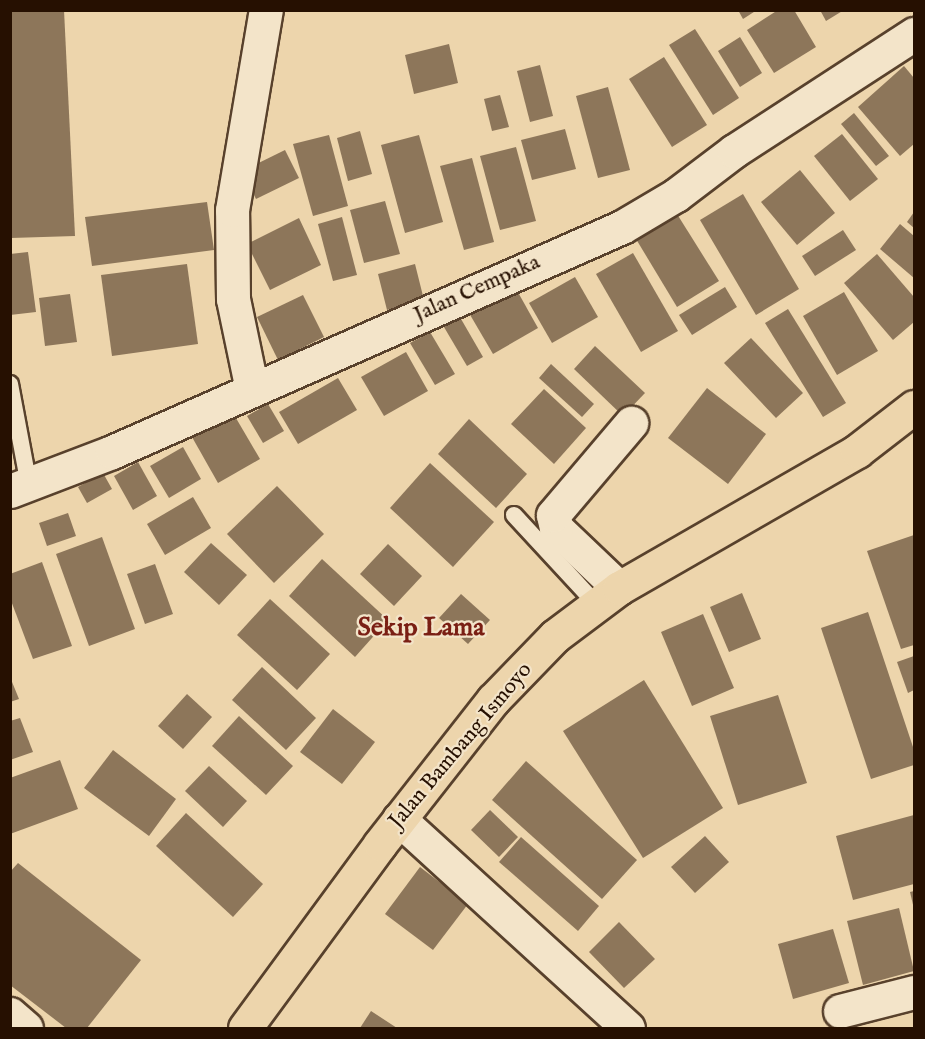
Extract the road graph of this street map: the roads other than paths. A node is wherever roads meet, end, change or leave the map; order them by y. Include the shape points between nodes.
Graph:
1 (266, 10) edge
2 (915, 34) edge
3 (10, 384) edge
4 (252, 390) junction
5 (915, 407) edge
6 (631, 423) dead end
7 (20, 489) edge
8 (514, 515) dead end
9 (548, 535) junction
10 (607, 596) junction
11 (399, 819) junction
12 (915, 992) edge
13 (840, 1011) dead end
14 (10, 1014) edge
15 (26, 1029) edge
16 (244, 1029) edge
17 (628, 1029) edge

1 - 4 street via 232,210 232,299
2 - 4 street, Jalan Cempaka via 622,227
3 - 7 lane
4 - 7 street, Jalan Cempaka
5 - 10 main road, Jalan Bambang Ismoyo via 836,463
6 - 9 street via 553,515
8 - 9 lane
9 - 10 street
10 - 11 main road, Jalan Bambang Ismoyo via 555,636 493,700
11 - 16 main road, Jalan Bambang Ismoyo
11 - 17 street
12 - 13 street
14 - 15 street

